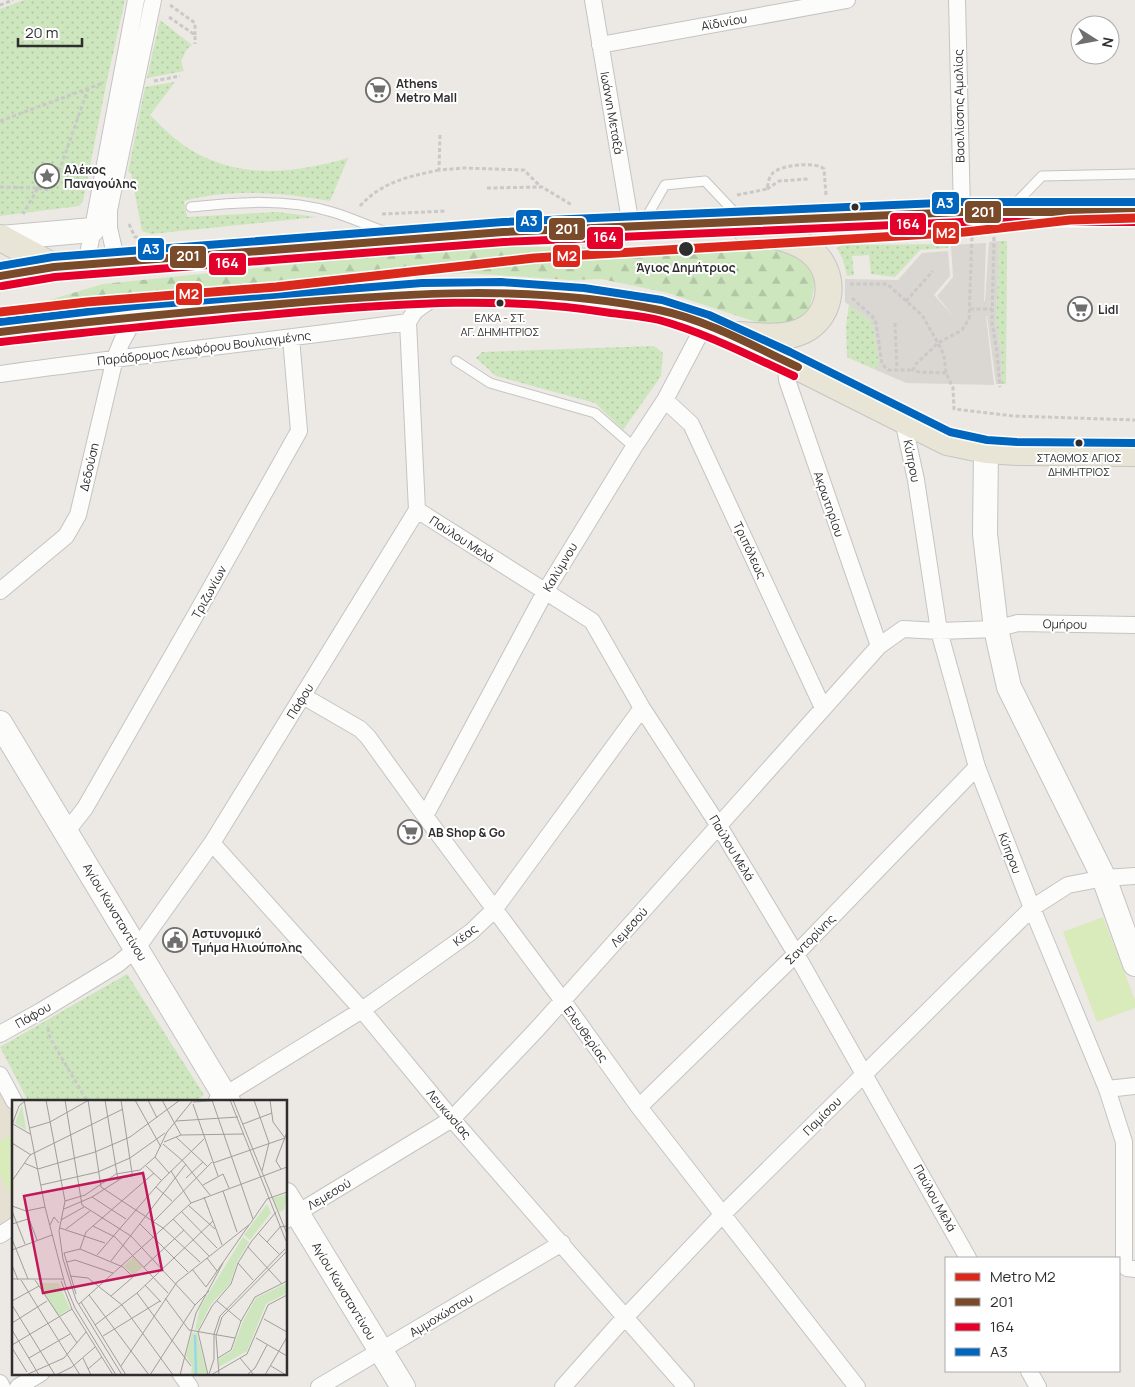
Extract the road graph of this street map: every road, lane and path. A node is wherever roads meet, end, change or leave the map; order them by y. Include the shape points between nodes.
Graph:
1 (13, 0) edge
2 (136, 0) edge
3 (153, 0) edge
4 (592, 0) edge
5 (847, 0) edge
6 (957, 0) edge
7 (0, 5) edge
8 (167, 9) dead end
9 (195, 35) dead end
10 (600, 45) junction
11 (180, 76) dead end
12 (168, 78) dead end
13 (110, 81) dead end
14 (88, 88) junction
15 (0, 121) edge
16 (440, 135) dead end
17 (439, 170) junction
18 (1135, 174) edge
19 (809, 179) dead end
20 (0, 187) edge
21 (524, 187) dead end
22 (542, 187) dead end
23 (38, 188) junction
24 (487, 188) dead end
25 (767, 189) dead end
26 (191, 208) dead end
27 (1007, 211) junction
28 (962, 212) junction
29 (1135, 212) edge
30 (348, 218) junction
31 (20, 219) dead end
32 (743, 221) junction
33 (705, 223) junction
34 (636, 226) junction
35 (92, 230) junction
36 (972, 236) dead end
37 (994, 237) dead end
38 (1, 238) edge
39 (405, 240) junction
40 (117, 263) junction
41 (86, 265) junction
42 (54, 267) junction
43 (933, 272) dead end
44 (0, 276) edge
45 (845, 284) dead end
46 (845, 292) dead end
47 (442, 293) junction
48 (906, 301) junction
49 (970, 308) junction
50 (992, 309) junction
51 (136, 316) junction
52 (408, 322) junction
53 (895, 323) dead end
54 (705, 324) junction
55 (0, 332) edge
56 (731, 334) junction
57 (291, 338) junction
58 (938, 342) junction
59 (115, 358) junction
60 (456, 361) dead end
61 (786, 361) junction
62 (897, 370) junction
63 (912, 370) junction
64 (946, 373) junction
65 (0, 374) edge
66 (1000, 388) dead end
67 (665, 400) junction
68 (903, 420) junction
69 (1135, 420) edge
70 (634, 447) junction
71 (986, 450) junction
72 (1135, 453) edge
73 (417, 510) junction
74 (0, 590) edge
75 (545, 592) junction
76 (1135, 625) edge
77 (996, 629) junction
78 (939, 631) junction
79 (879, 646) junction
80 (303, 696) junction
81 (642, 708) junction
82 (823, 708) junction
83 (0, 724) edge
84 (977, 767) junction
85 (425, 816) junction
86 (719, 826) junction
87 (67, 831) junction
88 (212, 842) junction
89 (1135, 876) edge
90 (1104, 878) junction
91 (1032, 908) junction
92 (494, 910) junction
93 (136, 948) junction
94 (796, 954) junction
95 (1135, 964) edge
96 (563, 1001) junction
97 (362, 1010) junction
98 (41, 1011) junction
99 (0, 1034) edge
100 (0, 1075) edge
101 (863, 1075) junction
102 (1135, 1086) edge
103 (1107, 1089) junction
104 (223, 1099) edge
105 (13, 1100) edge
106 (86, 1100) edge
107 (639, 1107) junction
108 (452, 1119) junction
109 (290, 1209) edge
110 (723, 1214) junction
111 (12, 1227) edge
112 (0, 1235) edge
113 (562, 1243) junction
114 (967, 1257) edge
115 (1135, 1269) edge
116 (625, 1318) junction
117 (381, 1351) junction
118 (1030, 1372) edge
119 (38, 1374) edge
120 (181, 1374) edge
121 (0, 1383) edge
122 (2, 1387) edge
123 (18, 1387) edge
124 (190, 1387) edge
125 (319, 1387) edge
126 (403, 1387) edge
127 (563, 1387) edge
128 (686, 1387) edge
129 (857, 1387) edge
130 (1038, 1387) edge

1 - 7 path
2 - 35 street
3 - 40 street via 109,210 109,228
4 - 10 street, Ιωάννη Μεταξά
5 - 10 street, Αϊδινίου
6 - 28 street, Βασιλίσσης Αμαλίας
8 - 9 path via 170,4 195,23
10 - 34 street, Ιωάννη Μεταξά
11 - 12 path
13 - 14 path
14 - 15 path
14 - 23 path via 55,183 49,190
16 - 17 path
17 - 22 path via 524,170
17 - 30 path via 395,180 368,197
18 - 27 lane via 1042,176
19 - 25 path via 780,181
20 - 23 path
21 - 24 path
23 - 31 path
26 - 30 lane via 257,202 302,205
27 - 28 main road
27 - 29 main road
28 - 32 main road
30 - 39 lane
32 - 33 main road
32 - 34 lane via 705,181 665,185
33 - 34 main road
33 - 56 main road via 764,233 802,246 822,264 828,277 826,305 810,327 784,336
34 - 39 main road
35 - 38 street
35 - 41 street
36 - 49 path
37 - 50 path
38 - 42 main road
39 - 40 main road
40 - 41 main road
41 - 42 main road
42 - 44 main road
43 - 48 path
45 - 48 path via 887,284
46 - 62 path via 876,323 882,364 888,370
47 - 51 main road
47 - 52 street via 416,311
47 - 54 main road via 500,292 583,298 660,310
48 - 58 path via 922,314
49 - 50 path
49 - 58 path via 970,319 962,330
50 - 66 path
51 - 55 main road
51 - 59 street, Δεδούση
52 - 57 street, Παράδρομος Λεωφόρου Βουλιαγμένης
52 - 73 street
53 - 62 path
54 - 56 main road
54 - 67 street, Καλύμνου
56 - 61 main road
57 - 59 street, Παράδρομος Λεωφόρου Βουλιαγμένης
57 - 87 street, Τριζωνίων via 299,431 85,808
58 - 63 path
58 - 64 path via 944,354
59 - 65 street, Παράδρομος Λεωφόρου Βουλιαγμένης
59 - 74 street, Δεδούση via 78,515 66,536
60 - 70 lane via 490,383 595,413
61 - 68 main road
61 - 79 street, Ακρωτηρίου via 792,397
62 - 63 path
63 - 64 path
64 - 69 path via 953,388 954,409 1014,416
67 - 70 street, Καλύμνου
67 - 82 street, Τριπόλεως via 691,424
68 - 71 main road via 948,442
68 - 78 street, Κύπρου via 916,480
70 - 75 street, Καλύμνου
71 - 72 main road
71 - 77 street via 985,534
73 - 75 street, Παύλου Μελά
73 - 80 street, Πάφου
75 - 81 street, Παύλου Μελά via 592,621
75 - 85 street, Καλύμνου
76 - 77 street, Ομήρου via 1018,623
77 - 78 street, Ομήρου
77 - 90 street via 1010,687
78 - 79 street, Λεμεσού via 903,629
78 - 84 street, Κύπρου
79 - 82 street, Λεμεσού
80 - 85 street, Ελευθερίας via 360,729
80 - 88 street, Πάφου
81 - 86 street, Παύλου Μελά
81 - 92 street, Κέας
82 - 86 street, Λεμεσού
83 - 87 street, Αγίου Κωνσταντίνου
84 - 91 street, Κύπρου
84 - 94 street, Σαντορίνης
85 - 92 street, Ελευθερίας
86 - 94 street, Παύλου Μελά
86 - 96 street, Λεμεσού
87 - 93 street, Αγίου Κωνσταντίνου
88 - 93 street, Πάφου
88 - 97 street, Λευκωσίας
89 - 90 street, Παμίσου
90 - 91 street, Παμίσου via 1068,886
90 - 95 street
91 - 101 street, Παμίσου
91 - 103 street, Κύπρου
92 - 96 street, Ελευθερίας
92 - 97 street, Κέας via 471,932
93 - 98 street, Πάφου via 118,964
93 - 104 street, Αγίου Κωνσταντίνου
94 - 101 street, Παύλου Μελά
94 - 107 street, Σαντορίνης
96 - 107 street, Ελευθερίας
96 - 108 street, Λεμεσού
97 - 104 street, Κέας
97 - 108 street, Λευκωσίας
98 - 99 street, Πάφου
98 - 106 path via 50,1038
100 - 105 street
101 - 110 street, Παμίσου
101 - 114 street, Παύλου Μελά
102 - 103 street
103 - 115 street, Κύπρου via 1124,1142 1124,1265
107 - 110 street, Ελευθερίας
108 - 109 street, Λεμεσού
108 - 113 street, Λευκωσίας
109 - 117 street, Αγίου Κωνσταντίνου
110 - 116 street, Παμίσου
110 - 129 street, Ελευθερίας
111 - 112 street
113 - 116 street, Λευκωσίας
113 - 117 street, Αμμοχώστου
116 - 127 street, Παμίσου
116 - 128 street, Λευκωσίας
117 - 125 street, Αμμοχώστου
117 - 126 street, Αγίου Κωνσταντίνου
118 - 130 street
119 - 123 street
120 - 124 street
121 - 122 street

